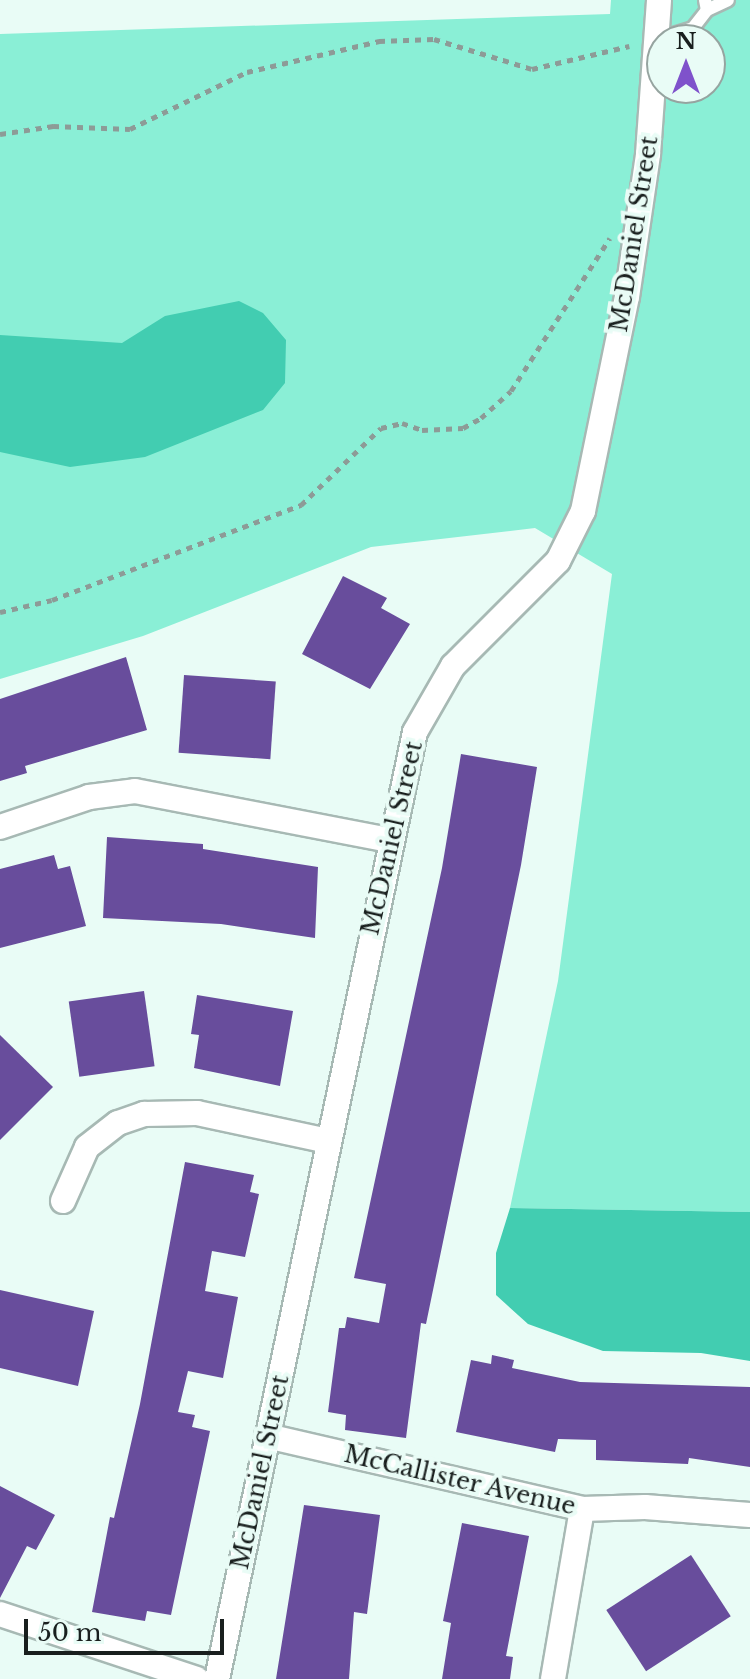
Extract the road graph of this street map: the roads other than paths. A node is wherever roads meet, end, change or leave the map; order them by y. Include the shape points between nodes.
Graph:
1 (659, 0) edge
2 (728, 0) edge
3 (706, 5) edge
4 (658, 24) edge
5 (695, 24) edge
6 (652, 104) edge
7 (0, 827) edge
8 (390, 840) junction
9 (328, 1141) junction
10 (63, 1201) dead end
11 (267, 1436) junction
12 (582, 1509) junction
13 (750, 1515) edge
14 (0, 1614) edge
15 (197, 1679) edge
16 (217, 1679) edge
17 (553, 1679) edge

1 - 4 street, McDaniel Street
2 - 3 lane
3 - 5 lane
6 - 8 street, McDaniel Street via 627,297 577,530 541,584 439,685 415,732
7 - 8 street via 89,797 135,791
8 - 9 street, McDaniel Street
9 - 10 street via 197,1113 144,1114 118,1123 87,1147
9 - 11 street, McDaniel Street
11 - 12 street, McCallister Avenue
11 - 16 street, McDaniel Street
12 - 13 street, McCallister Avenue via 645,1507
12 - 17 street
14 - 15 street

